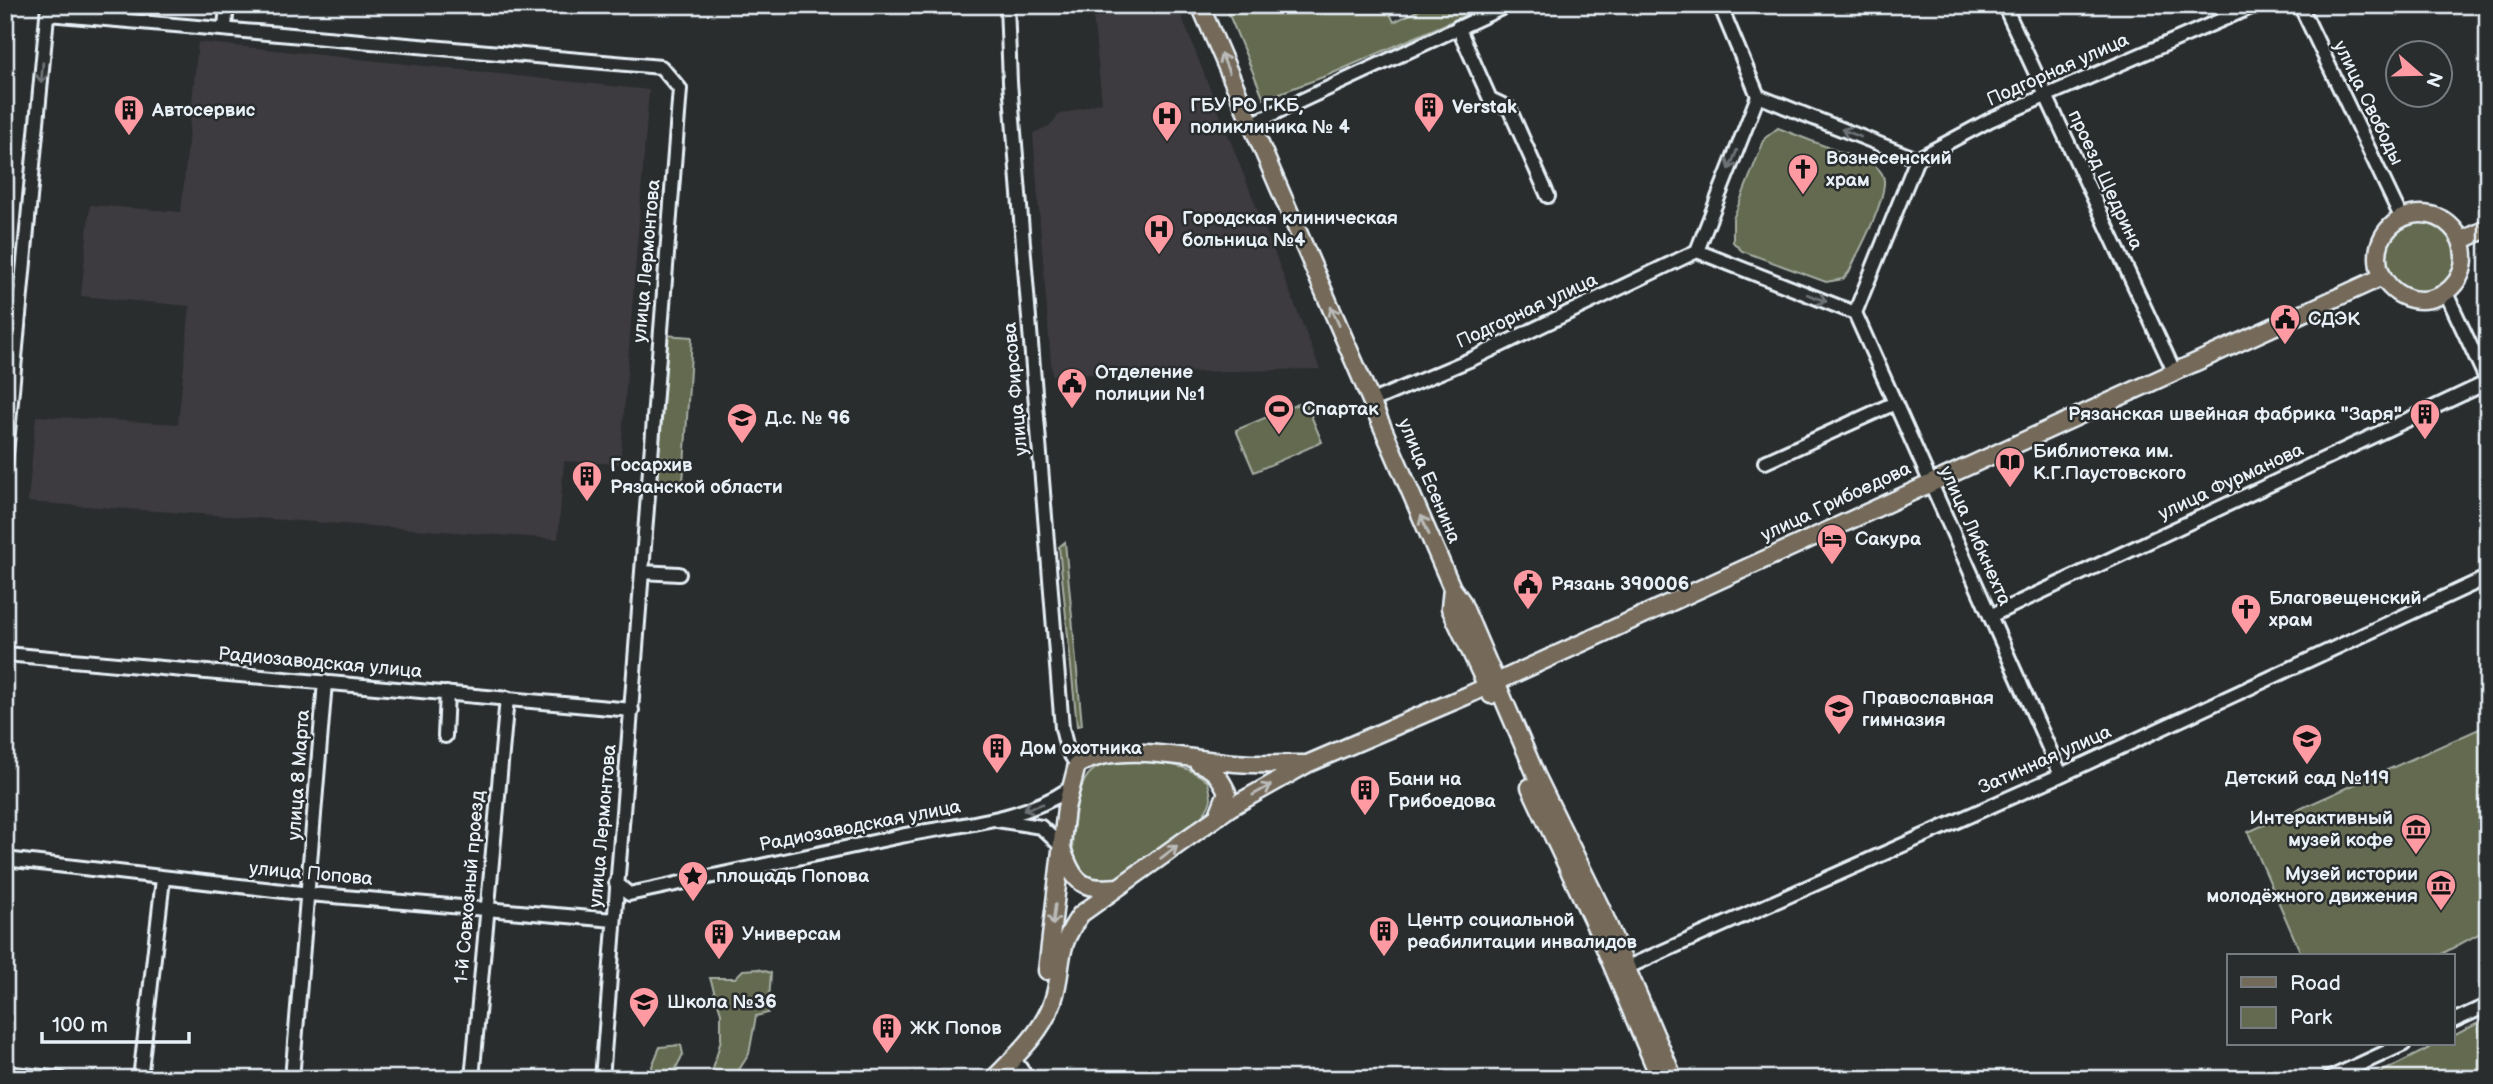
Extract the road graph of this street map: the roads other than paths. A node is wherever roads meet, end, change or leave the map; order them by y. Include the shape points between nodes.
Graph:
1 (227, 5) edge
2 (1200, 5) edge
3 (1508, 5) edge
4 (1720, 5) edge
5 (2004, 5) edge
6 (2256, 5) edge
7 (2300, 5) edge
8 (1012, 6) edge
9 (48, 10) edge
10 (225, 27) junction
11 (1458, 27) junction
12 (1758, 96) junction
13 (2044, 96) junction
14 (1251, 124) junction
15 (1917, 159) junction
16 (1548, 195) dead end
17 (2402, 219) junction
18 (2488, 228) edge
19 (2461, 241) junction
20 (1697, 251) junction
21 (2382, 277) junction
22 (2446, 293) junction
23 (1855, 313) junction
24 (2174, 371) junction
25 (2488, 383) edge
26 (1372, 401) junction
27 (1895, 403) junction
28 (1765, 462) dead end
29 (5, 465) edge
30 (1930, 482) junction
31 (642, 572) junction
32 (679, 574) dead end
33 (2488, 577) edge
34 (1990, 615) junction
35 (5, 654) edge
36 (325, 682) junction
37 (1492, 684) junction
38 (447, 693) junction
39 (507, 698) junction
40 (632, 710) junction
41 (445, 736) dead end
42 (1182, 758) junction
43 (1239, 763) junction
44 (1307, 764) junction
45 (1077, 765) junction
46 (2061, 775) junction
47 (1069, 789) junction
48 (1225, 805) junction
49 (993, 820) junction
50 (1062, 847) junction
51 (5, 859) edge
52 (163, 879) junction
53 (616, 883) junction
54 (1120, 887) junction
55 (309, 894) junction
56 (487, 909) junction
57 (614, 920) junction
58 (1620, 970) junction
59 (2488, 1005) edge
60 (2454, 1021) edge
61 (2400, 1046) edge
62 (1018, 1053) junction
63 (5, 1073) edge
64 (61, 1079) edge
65 (140, 1079) edge
66 (292, 1079) edge
67 (472, 1079) edge
68 (602, 1079) edge
69 (993, 1079) edge
70 (1028, 1079) edge
71 (1660, 1079) edge
72 (1674, 1079) edge
73 (2328, 1079) edge

1 - 10 street
14 -> 2 main road, улица Есенина
3 - 11 street
4 - 12 street
5 - 13 street, проезд Щедрина
6 - 13 street, Подгорная улица
7 - 17 street, улица Свободы
8 - 45 street, улица Фирсова via 1014,134 1062,728 1066,749
9 - 10 street, улица Лермонтова
9 -> 29 street
10 - 31 street, улица Лермонтова via 661,68 680,89
11 - 14 street
11 - 16 street via 1490,99 1509,108
15 -> 12 street
12 -> 20 street
13 - 15 street, Подгорная улица
13 - 24 street, проезд Щедрина
26 -> 14 main road, улица Есенина
15 - 23 street
17 - 19 main road via 2432,215 2454,229
17 - 21 main road via 2383,237 2378,251
18 - 19 main road
19 - 22 main road via 2463,269
20 -> 23 street
20 - 26 street, Подгорная улица via 1474,358
21 - 22 main road via 2399,295 2418,301
21 - 24 main road, улица Грибоедова
22 - 25 street
23 - 27 street, улица Либкнехта
24 - 30 main road, улица Грибоедова
25 - 34 street, улица Фурманова
37 -> 26 main road, улица Есенина via 1461,600
27 - 28 street
27 - 30 street, улица Либкнехта
30 - 34 street, улица Либкнехта
30 - 37 main road, улица Грибоедова
31 - 32 street
31 - 40 street, улица Лермонтова
33 - 46 street, Затинная улица
34 - 46 street, улица Либкнехта
35 - 36 street, Радиозаводская улица
36 - 38 street, Радиозаводская улица
36 - 55 street, улица 8 Марта
37 - 44 main road, улица Грибоедова
37 - 58 main road, улица Есенина
38 - 39 street, Радиозаводская улица
38 - 41 street
39 - 40 street, Радиозаводская улица
39 - 56 street, 1-й Совхозный проезд
40 - 53 street, улица Лермонтова
42 - 43 main road
42 - 45 main road via 1126,752 1092,757
42 - 48 main road via 1210,768 1221,778
43 - 44 main road
43 - 48 main road
48 -> 44 main road, улица Грибоедова
45 - 47 main road
46 - 58 street, Затинная улица
47 -> 49 street via 1041,805
47 - 50 main road
54 -> 48 main road, улица Грибоедова
49 - 50 street via 1041,827
49 - 53 street, Радиозаводская улица via 629,894
50 - 54 main road via 1070,870 1082,884 1097,889
50 -> 62 main road via 1044,991
51 - 52 street, улица Попова
52 - 55 street, улица Попова
52 - 65 street
53 - 57 street, улица Лермонтова
54 - 62 main road, улица Грибоедова via 1081,914 1069,931 1060,952 1054,1000 1043,1025
55 - 56 street, улица Попова
55 - 66 street, улица 8 Марта
56 - 57 street, улица Попова
56 - 67 street, 1-й Совхозный проезд
57 - 68 street, улица Лермонтова
58 - 71 main road, улица Есенина
58 - 72 main road, улица Есенина
59 - 60 street
61 - 73 street
62 - 69 main road, улица Грибоедова
62 - 70 street
63 - 64 street

